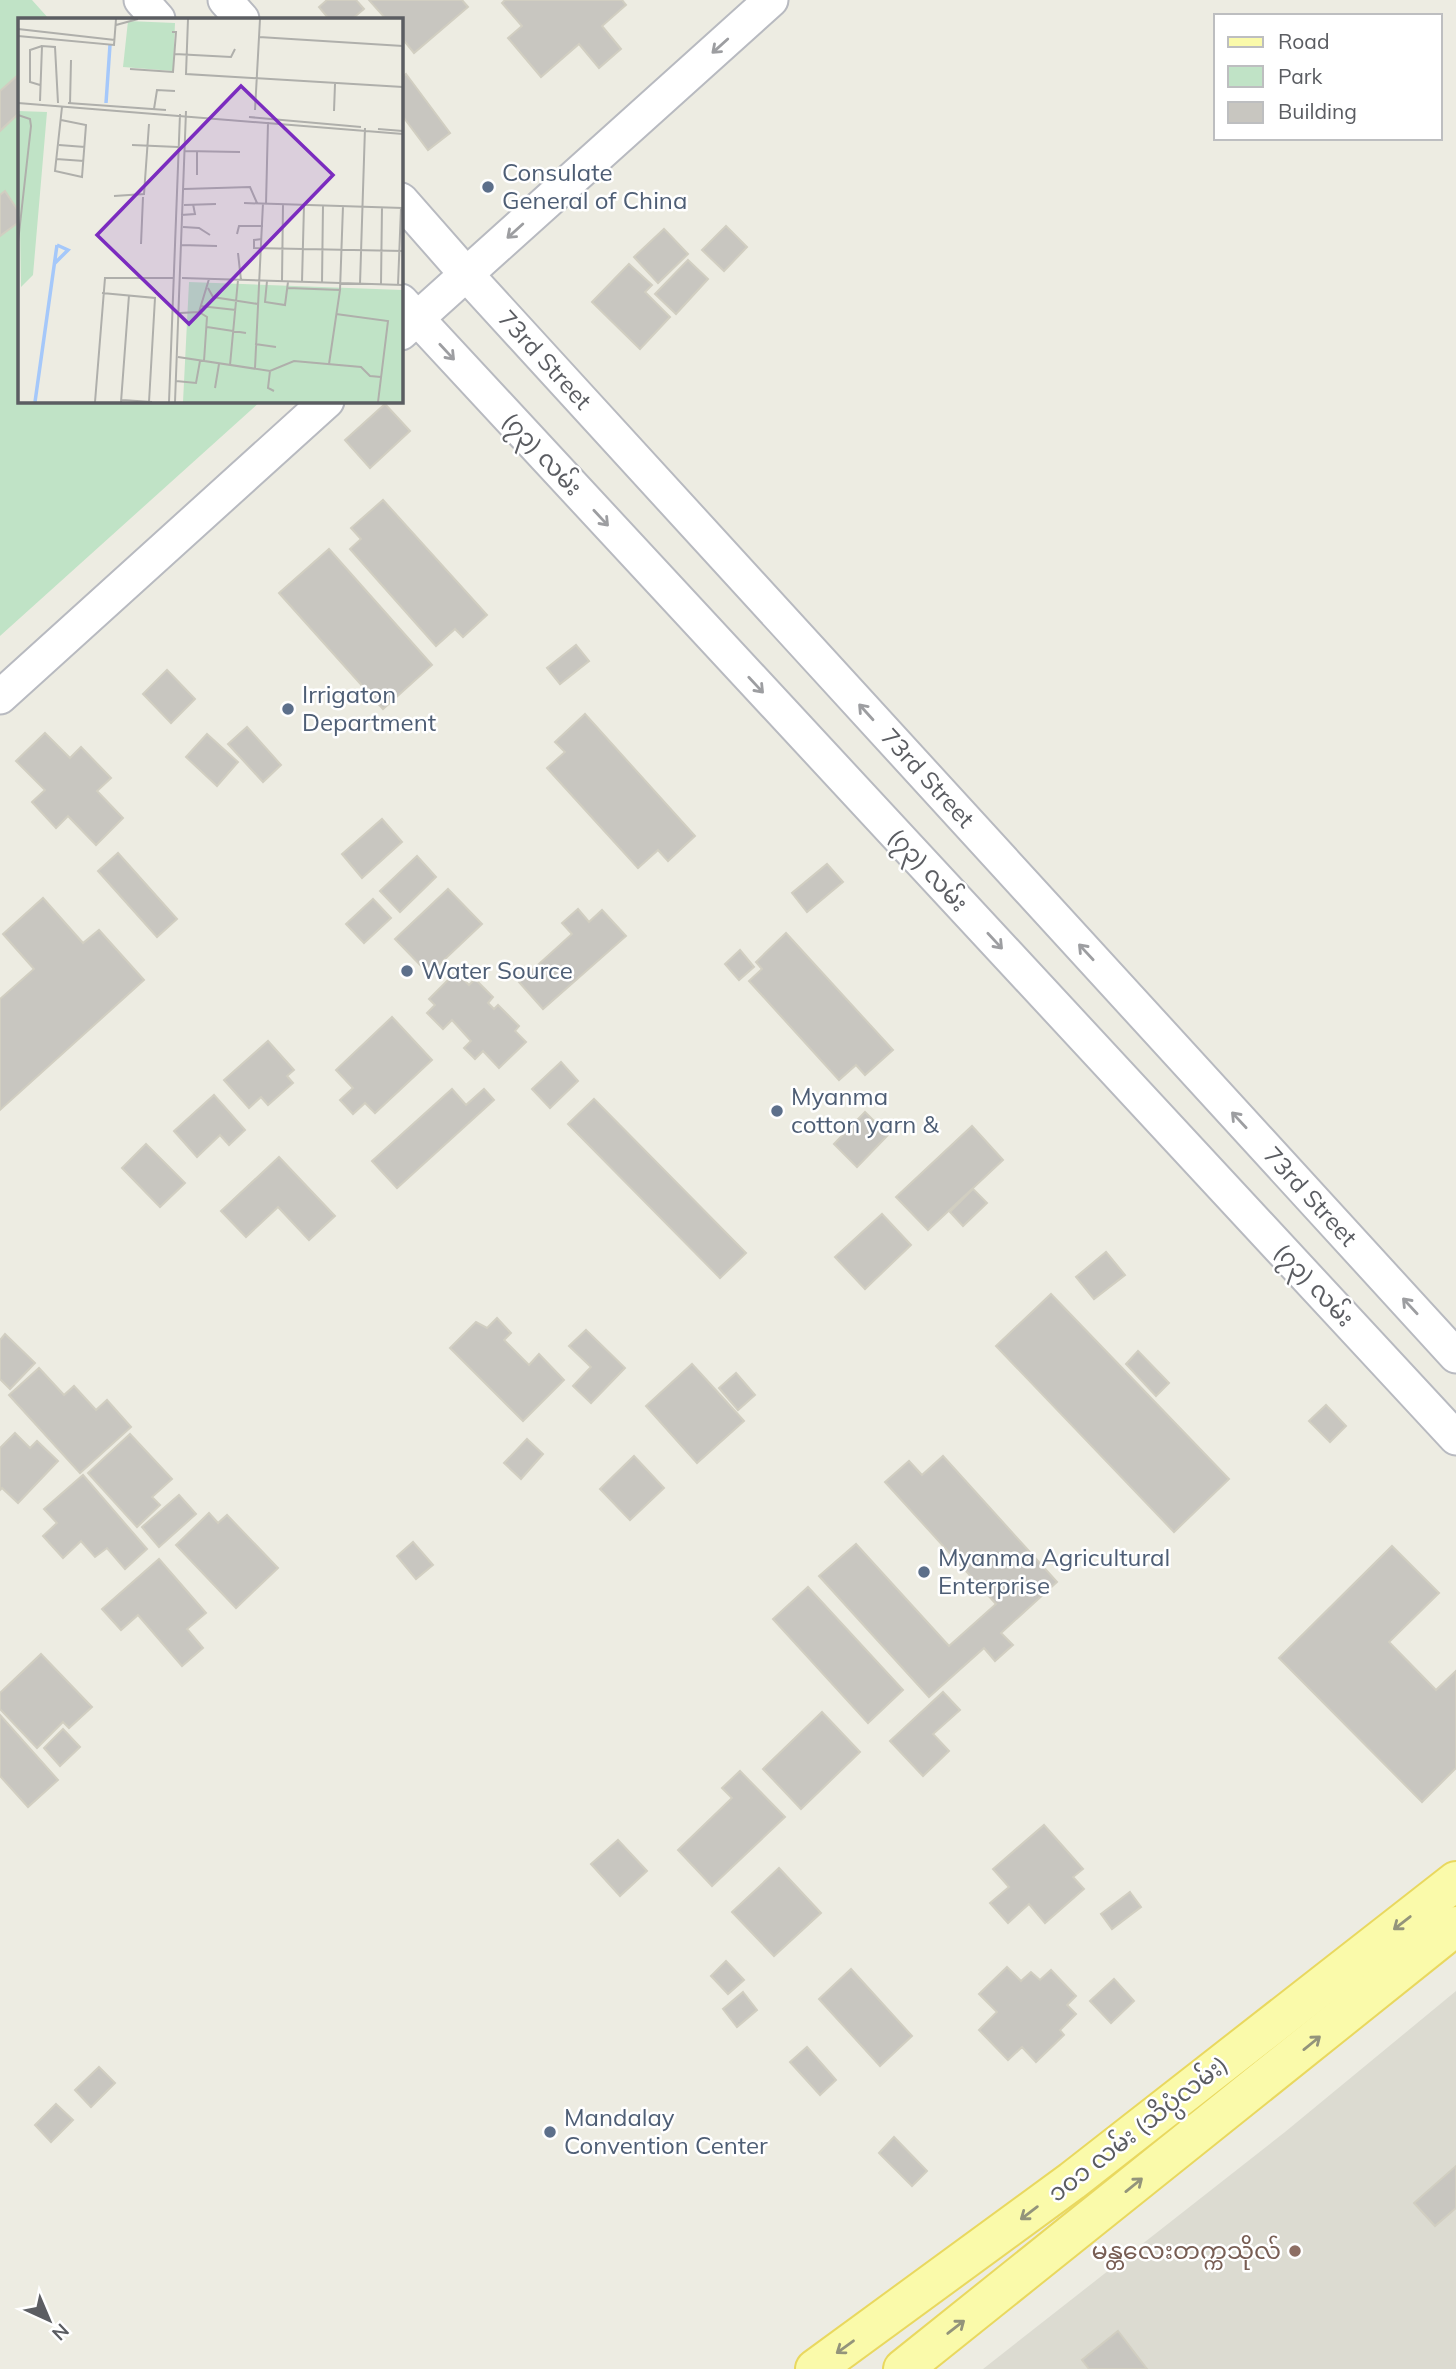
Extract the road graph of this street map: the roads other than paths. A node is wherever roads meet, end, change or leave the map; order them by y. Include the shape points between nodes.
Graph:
1 (225, 0) edge
2 (771, 0) edge
3 (241, 18) edge
4 (402, 201) edge
5 (467, 275) junction
6 (406, 318) edge
7 (326, 402) edge
8 (0, 697) edge
9 (1456, 1356) edge
10 (1456, 1438) edge
11 (1456, 1881) edge
12 (1456, 1926) edge
13 (1072, 2181) junction
14 (1098, 2214) junction
15 (815, 2369) edge
16 (903, 2369) edge

1 - 3 main road
2 -> 5 main road
4 - 5 main road, 73rd Street
5 - 6 main road
9 -> 5 main road, 73rd Street
6 -> 10 main road, (၇၃) လမ်း
7 - 8 main road
11 -> 13 main road, ၁၀၁ လမ်း (သိပ္ပံလမ်း)
14 -> 12 main road, ၁၀၁ လမ်း (သိပ္ပံလမ်း)
13 - 14 main road
13 -> 15 main road, ၁၀၁ လမ်း (သိပ္ပံလမ်း)
16 -> 14 main road, ၁၀၁ လမ်း (သိပ္ပံလမ်း)

